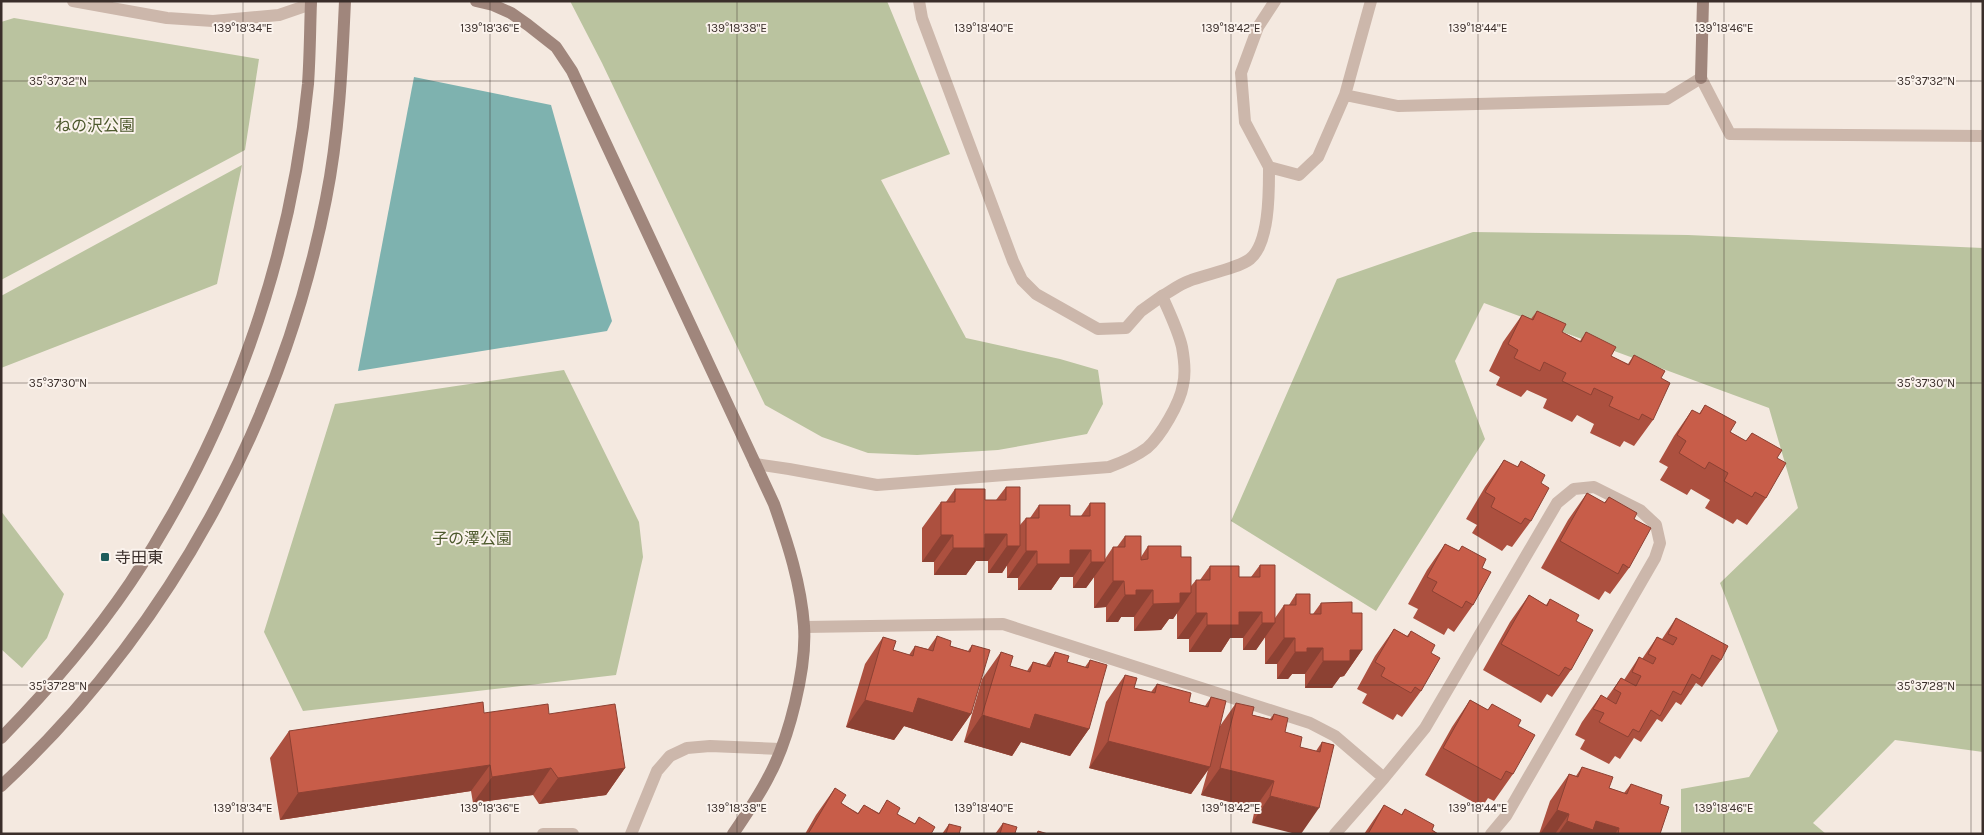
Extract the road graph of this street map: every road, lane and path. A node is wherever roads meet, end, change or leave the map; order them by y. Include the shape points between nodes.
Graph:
1 (74, 1) edge
2 (345, 1) edge
3 (476, 1) edge
4 (918, 1) edge
5 (1275, 1) edge
6 (1371, 1) edge
7 (1703, 1) edge
8 (315, 2) edge
9 (1701, 78) junction
10 (1344, 95) junction
11 (1983, 136) edge
12 (1269, 166) junction
13 (1162, 296) junction
14 (755, 464) junction
15 (804, 627) junction
16 (1, 738) edge
17 (780, 749) junction
18 (1384, 778) junction
19 (1, 786) edge
20 (544, 834) edge
21 (573, 834) edge
22 (631, 834) edge
23 (733, 834) edge
24 (1335, 834) edge
25 (1491, 834) edge

1 - 8 street via 167,18 213,21 279,15
2 - 19 street via 341,85 326,199 311,266 263,409 200,537 161,599 116,662 65,722
3 - 14 street via 511,13 528,25 556,47 572,71
4 - 13 street via 1022,280 1036,294 1098,329 1126,328 1141,311
5 - 12 street via 1258,27 1241,73 1245,122
6 - 10 street
7 - 9 street
8 - 16 street via 304,118 288,205 272,274 232,390 188,485 130,582 61,673
9 - 10 street via 1667,99 1398,106
9 - 11 street via 1730,134
10 - 12 street via 1318,157 1299,175
12 - 13 street via 1269,201 1262,240 1251,258 1186,281
13 - 14 street via 1182,346 1183,385 1164,427 1148,447 1133,458 1109,467 877,485
14 - 15 street via 787,540
15 - 17 street via 799,677
15 - 18 street via 1003,624 1310,723 1335,736
17 - 22 street via 710,746 687,748 670,756 657,771
17 - 23 street via 758,798
18 - 24 street
18 - 25 street via 1424,728 1557,503 1574,489 1594,487 1640,510 1656,525 1660,543 1655,558 1506,816
20 - 21 street

